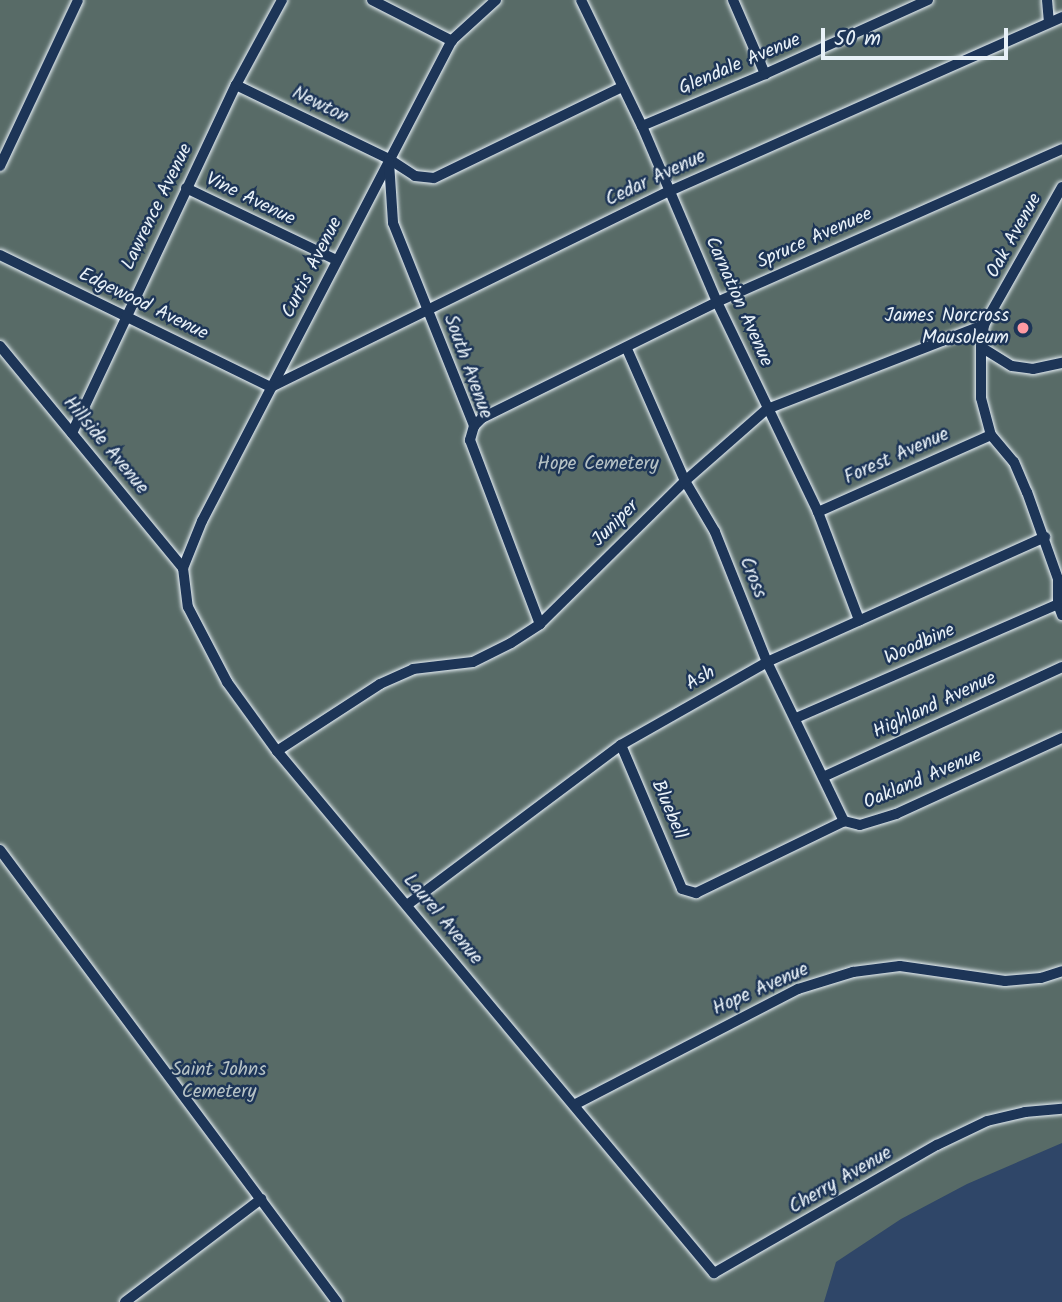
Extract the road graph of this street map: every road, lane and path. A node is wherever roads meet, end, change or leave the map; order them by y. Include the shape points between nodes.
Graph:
1 (78, 0) edge
2 (282, 0) edge
3 (372, 0) edge
4 (496, 0) edge
5 (580, 0) edge
6 (733, 0) edge
7 (928, 0) edge
8 (1047, 0) edge
9 (1062, 17) edge
10 (1049, 22) junction
11 (452, 41) junction
12 (765, 74) junction
13 (236, 85) junction
14 (622, 87) junction
15 (642, 126) junction
16 (1062, 149) edge
17 (389, 159) junction
18 (0, 166) edge
19 (1062, 187) edge
20 (186, 188) junction
21 (670, 191) junction
22 (0, 255) edge
23 (336, 260) junction
24 (717, 302) junction
25 (426, 309) junction
26 (125, 316) junction
27 (984, 325) junction
28 (0, 346) edge
29 (981, 347) junction
30 (627, 349) junction
31 (1062, 363) edge
32 (271, 387) junction
33 (767, 409) junction
34 (474, 426) junction
35 (72, 433) junction
36 (991, 435) junction
37 (685, 481) junction
38 (818, 512) junction
39 (1045, 537) junction
40 (183, 568) junction
41 (1060, 609) edge
42 (859, 620) junction
43 (540, 624) junction
44 (767, 662) junction
45 (1062, 667) edge
46 (796, 718) junction
47 (1062, 738) edge
48 (621, 745) junction
49 (277, 751) junction
50 (823, 777) junction
51 (844, 821) junction
52 (0, 850) edge
53 (682, 889) joint
54 (407, 905) junction
55 (1062, 971) edge
56 (574, 1105) junction
57 (1062, 1109) edge
58 (261, 1199) junction
59 (714, 1273) joint
60 (125, 1302) edge
61 (337, 1302) edge

1 - 18 lane
2 - 13 lane, Lawrence Avenue
3 - 11 lane
4 - 11 lane, Curtis Avenue
5 - 14 lane, Carnation Avenue
6 - 12 lane
7 - 12 lane, Glendale Avenue
8 - 10 lane
9 - 10 lane, Cedar Avenue
10 - 21 lane, Cedar Avenue
11 - 17 lane, Curtis Avenue
12 - 15 lane, Glendale Avenue
13 - 17 lane, Newton
13 - 20 lane, Lawrence Avenue
14 - 15 lane, Carnation Avenue
14 - 17 lane, Newton via 434,178 415,176
15 - 21 lane, Carnation Avenue
16 - 24 lane, Spruce Avenuee
17 - 23 lane, Curtis Avenue
17 - 25 lane, South Avenue via 393,223
19 - 27 lane, Oak Avenue
20 - 23 lane, Vine Avenue
20 - 26 lane, Lawrence Avenue
21 - 24 lane, Carnation Avenue
21 - 25 lane, Cedar Avenue
22 - 26 lane, Edgewood Avenue
23 - 32 lane, Curtis Avenue
24 - 30 lane, Spruce Avenuee
24 - 33 lane, Carnation Avenue
25 - 32 lane, Cedar Avenue
25 - 34 lane, South Avenue
26 - 32 lane, Edgewood Avenue
26 - 35 lane, Lawrence Avenue
27 - 29 lane, Oak Avenue
27 - 33 lane, Juniper
28 - 35 lane, Hillside Avenue
29 - 31 lane via 1012,366 1033,369
29 - 36 lane, Oak Avenue via 981,398
30 - 34 lane, Spruce Avenuee via 482,418
30 - 37 lane, Cross
32 - 40 lane, Curtis Avenue via 202,520
33 - 37 lane, Juniper
33 - 38 lane, Carnation Avenue
34 - 43 lane, South Avenue via 470,440
35 - 40 lane, Hillside Avenue
36 - 38 lane, Forest Avenue
36 - 39 lane, Oak Avenue via 1014,462
37 - 43 lane, Juniper
37 - 44 lane, Cross via 715,531
38 - 42 lane, Carnation Avenue
39 - 41 lane, Oak Avenue via 1058,579
39 - 42 lane, Ash
40 - 49 lane, Laurel Avenue via 188,607 227,682
41 - 46 lane, Woodbine
42 - 44 lane, Ash
43 - 49 lane, Juniper via 473,662 413,669 380,684
44 - 46 lane, Cross
44 - 48 lane, Ash
45 - 50 lane, Highland Avenue
46 - 50 lane, Cross
47 - 51 lane, Oakland Avenue via 897,814 860,825
48 - 53 lane, Bluebell
48 - 54 lane, Ash
49 - 54 lane, Laurel Avenue
50 - 51 lane, Cross
51 - 53 lane, Oakland Avenue via 696,893
52 - 58 lane
54 - 56 lane, Laurel Avenue
55 - 56 lane, Hope Avenue via 1004,981 900,966 853,972 799,989
56 - 59 lane, Laurel Avenue
57 - 59 lane, Cherry Avenue via 987,1121
58 - 60 lane
58 - 61 lane

